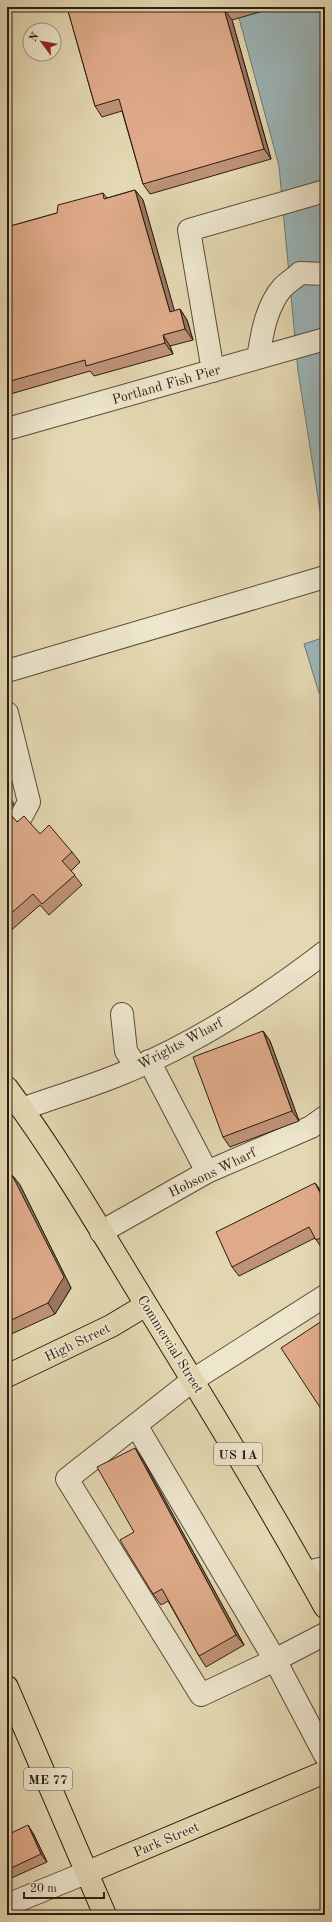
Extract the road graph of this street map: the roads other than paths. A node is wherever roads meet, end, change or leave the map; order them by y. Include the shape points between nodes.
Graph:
1 (325, 191) edge
2 (325, 274) edge
3 (325, 338) edge
4 (258, 358) junction
5 (213, 371) junction
6 (7, 429) edge
7 (325, 577) edge
8 (7, 671) edge
9 (7, 713) edge
10 (21, 817) edge
11 (325, 952) edge
12 (122, 1014) dead end
13 (142, 1064) junction
14 (7, 1088) edge
15 (22, 1109) junction
16 (325, 1117) edge
17 (207, 1172) junction
18 (102, 1232) junction
19 (325, 1296) edge
20 (146, 1305) junction
21 (7, 1376) edge
22 (193, 1380) junction
23 (136, 1425) junction
24 (315, 1570) edge
25 (325, 1607) edge
26 (325, 1634) edge
27 (274, 1660) junction
28 (7, 1687) edge
29 (325, 1755) edge
30 (325, 1772) edge
31 (88, 1872) junction
32 (7, 1905) edge
33 (105, 1915) edge

1 - 5 street via 189,230
2 - 4 street via 300,273 283,288 271,307 262,330
3 - 4 street, Portland Fish Pier
4 - 5 street, Portland Fish Pier
5 - 6 street, Portland Fish Pier
7 - 8 street
9 - 10 street via 29,802
11 - 13 street, Wrights Wharf via 215,1026
12 - 13 street via 126,1051
13 - 15 street, Wrights Wharf
13 - 17 street
14 - 15 main road, Commercial Street / US 1A
15 - 18 main road, Commercial Street / US 1A
16 - 17 street, Hobsons Wharf via 311,1128
17 - 18 street, Hobsons Wharf
18 - 20 main road, Commercial Street / US 1A
19 - 22 street
20 - 21 main road, High Street via 111,1326
20 - 22 main road, Commercial Street / US 1A
22 - 23 street
22 - 24 main road, Commercial Street / US 1A via 256,1484
23 - 27 street
23 - 27 street via 67,1479 201,1695
24 - 25 main road, Commercial Street / US 1A
26 - 27 street
27 - 29 street
28 - 31 main road, ME 77
30 - 31 main road, Park Street
31 - 32 street, Park Street
31 - 33 main road, ME 77

